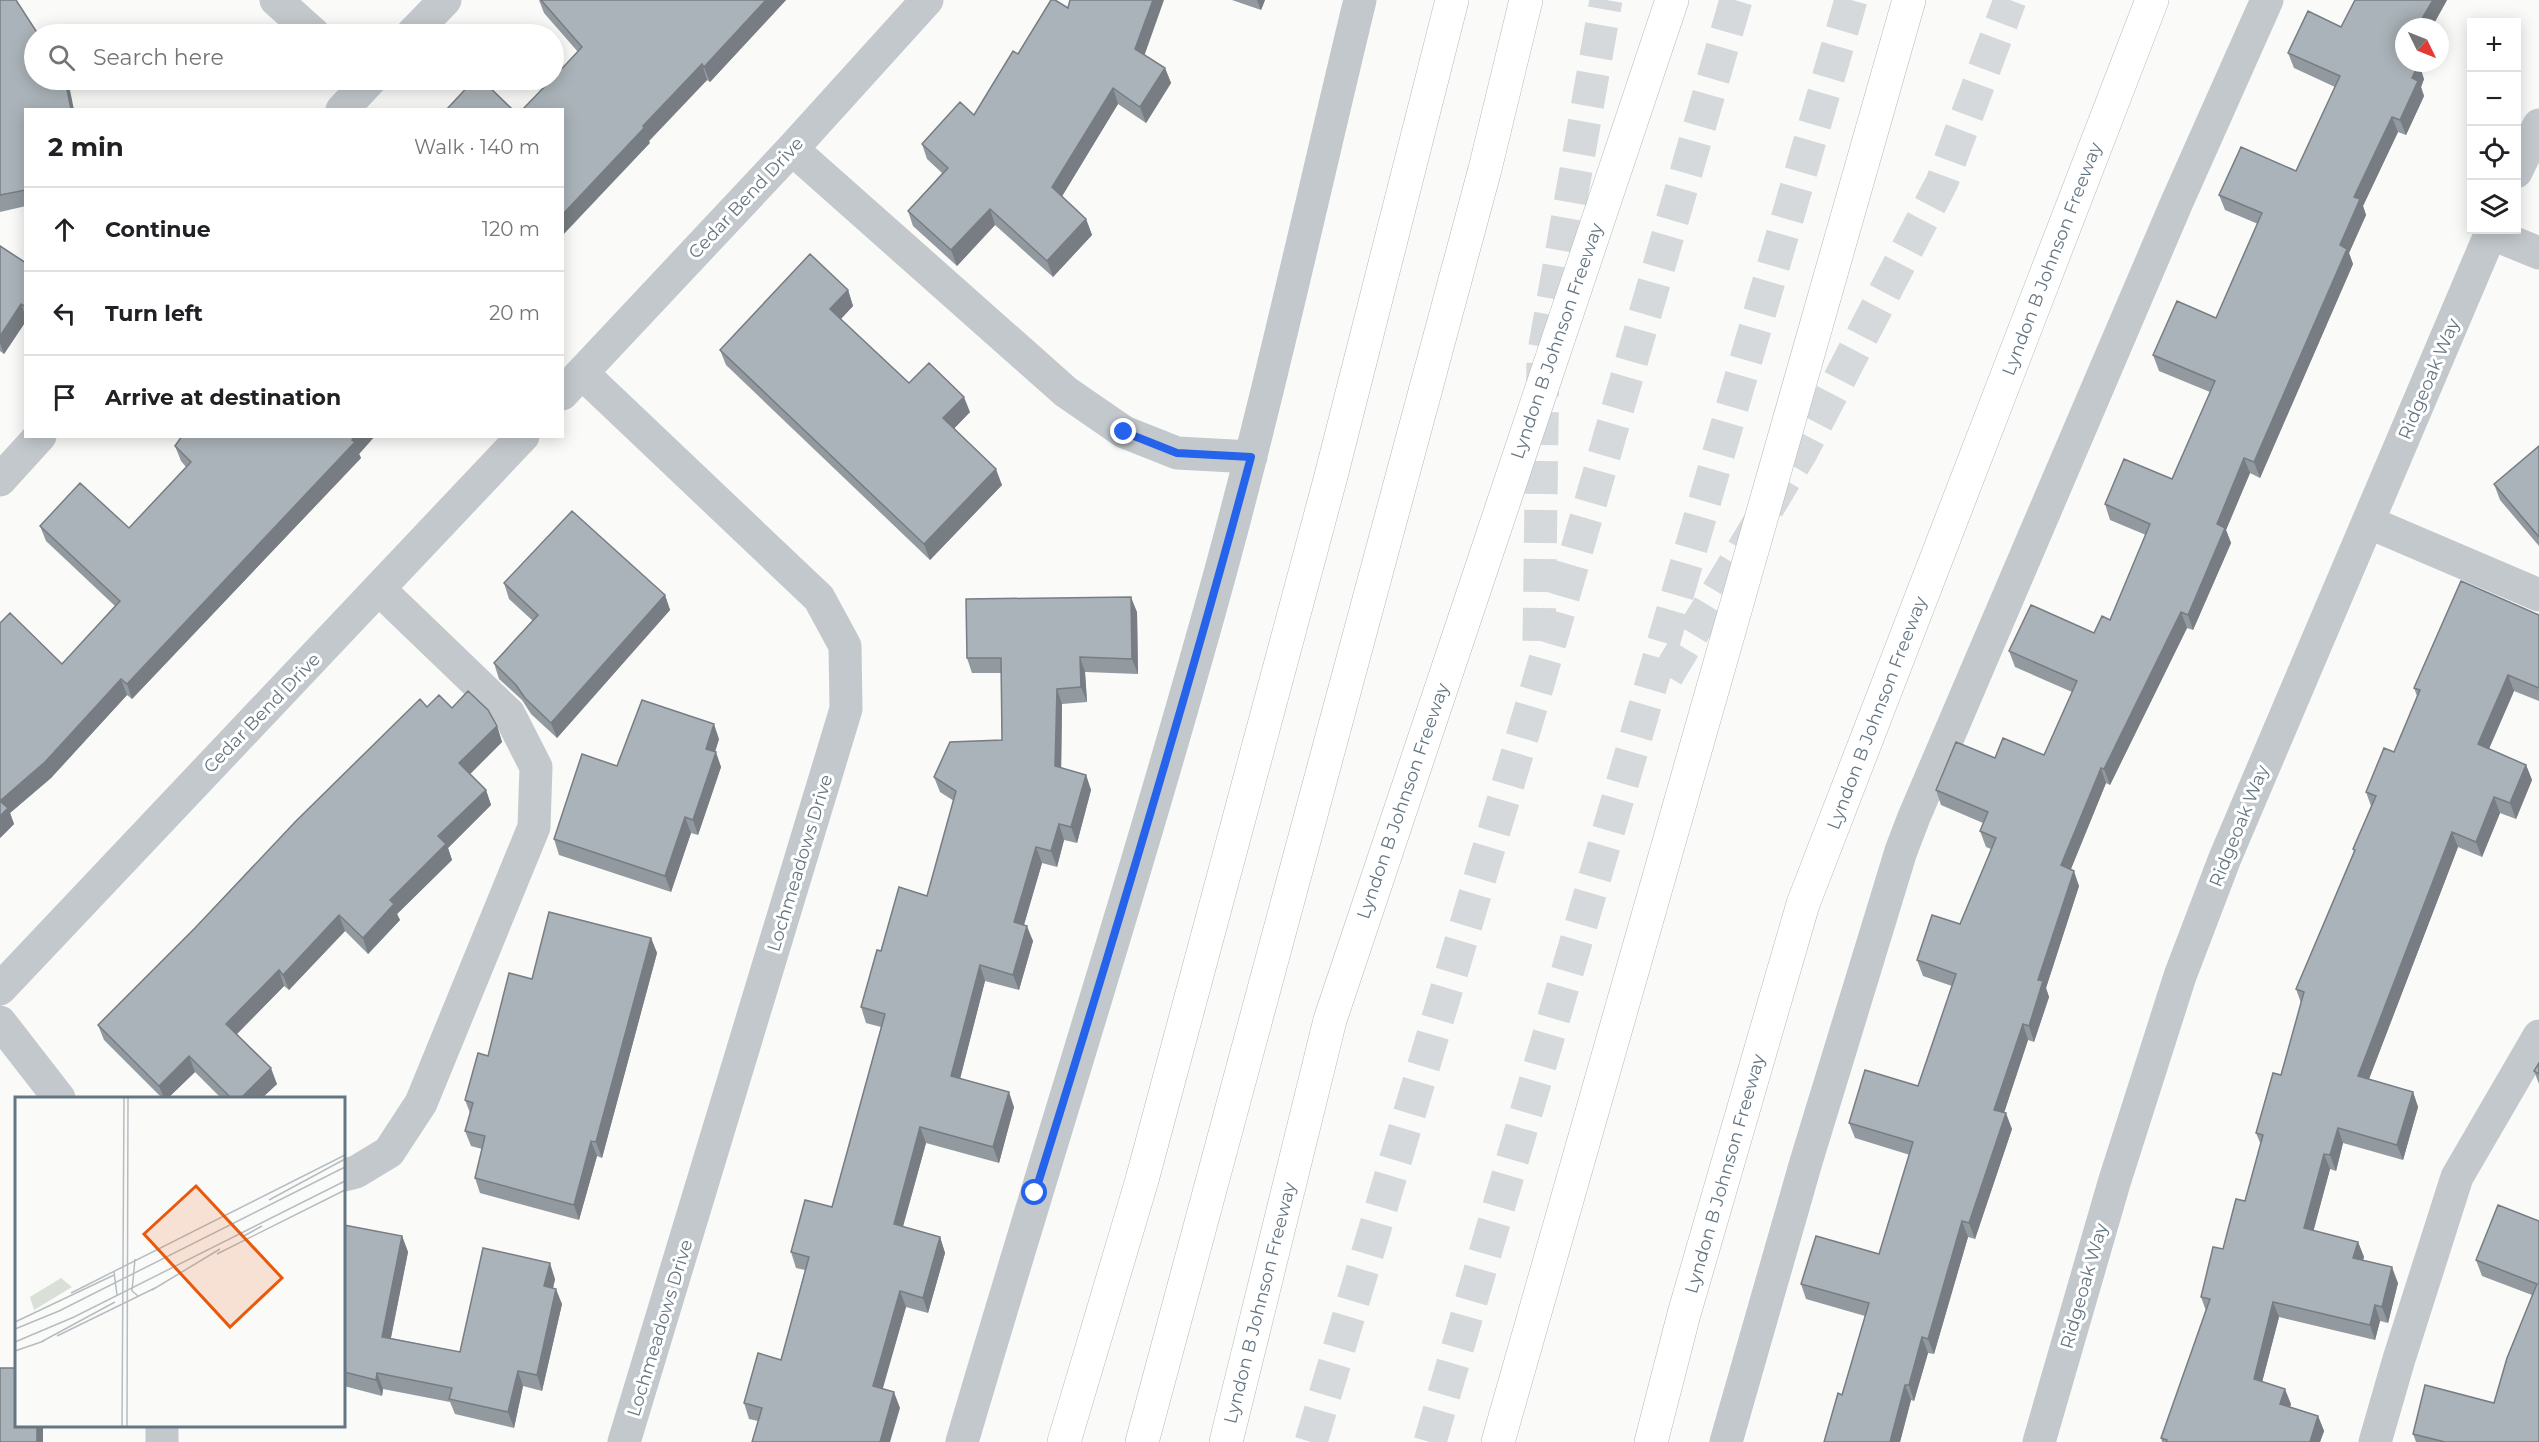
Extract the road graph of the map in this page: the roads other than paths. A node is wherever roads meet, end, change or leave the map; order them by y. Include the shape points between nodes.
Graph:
1 (276, 0) edge
2 (444, 0) edge
3 (927, 0) edge
4 (1360, 0) edge
5 (1452, 0) edge
6 (1526, 0) edge
7 (1672, 0) edge
8 (1909, 0) edge
9 (2152, 0) edge
10 (2267, 0) edge
11 (303, 24) edge
12 (421, 24) edge
13 (359, 90) edge
14 (344, 108) edge
15 (2539, 125) edge
16 (792, 149) junction
17 (2521, 163) edge
18 (2490, 234) edge
19 (2498, 234) edge
20 (2539, 253) edge
21 (572, 383) edge
22 (38, 438) edge
23 (521, 438) edge
24 (1251, 457) junction
25 (0, 480) edge
26 (2368, 522) junction
27 (380, 590) junction
28 (2539, 595) edge
29 (0, 989) edge
30 (0, 1022) edge
31 (2539, 1036) edge
32 (58, 1097) edge
33 (345, 1175) edge
34 (624, 1442) edge
35 (962, 1442) edge
36 (1064, 1442) edge
37 (1142, 1442) edge
38 (1226, 1442) edge
39 (1498, 1442) edge
40 (1651, 1442) edge
41 (1726, 1442) edge
42 (2039, 1442) edge
43 (2375, 1442) edge

1 - 11 street
2 - 12 street
3 - 16 street, Cedar Bend Drive
4 - 24 street
5 - 36 main road via 1328,488 1142,1180
6 - 37 main road via 1482,180
7 - 38 main road, Lyndon B Johnson Freeway via 1330,1020
8 - 39 main road
9 - 40 main road, Lyndon B Johnson Freeway via 1803,904 1684,1314
10 - 41 street via 1901,851
13 - 14 street
15 - 17 street
16 - 21 street, Cedar Bend Drive
16 - 24 street via 1066,392 1124,432 1177,453
18 - 26 street, Ridgeoak Way
19 - 20 street
21 - 34 street, Lochmeadows Drive via 819,598 845,646 846,709
22 - 25 street
23 - 27 street, Cedar Bend Drive
24 - 35 street via 1125,901
26 - 28 street
26 - 42 street, Ridgeoak Way via 2230,847 2180,976
27 - 29 street, Cedar Bend Drive
27 - 33 street via 509,714 536,767 534,827 421,1103 389,1152
30 - 32 street
31 - 43 street via 2457,1177

